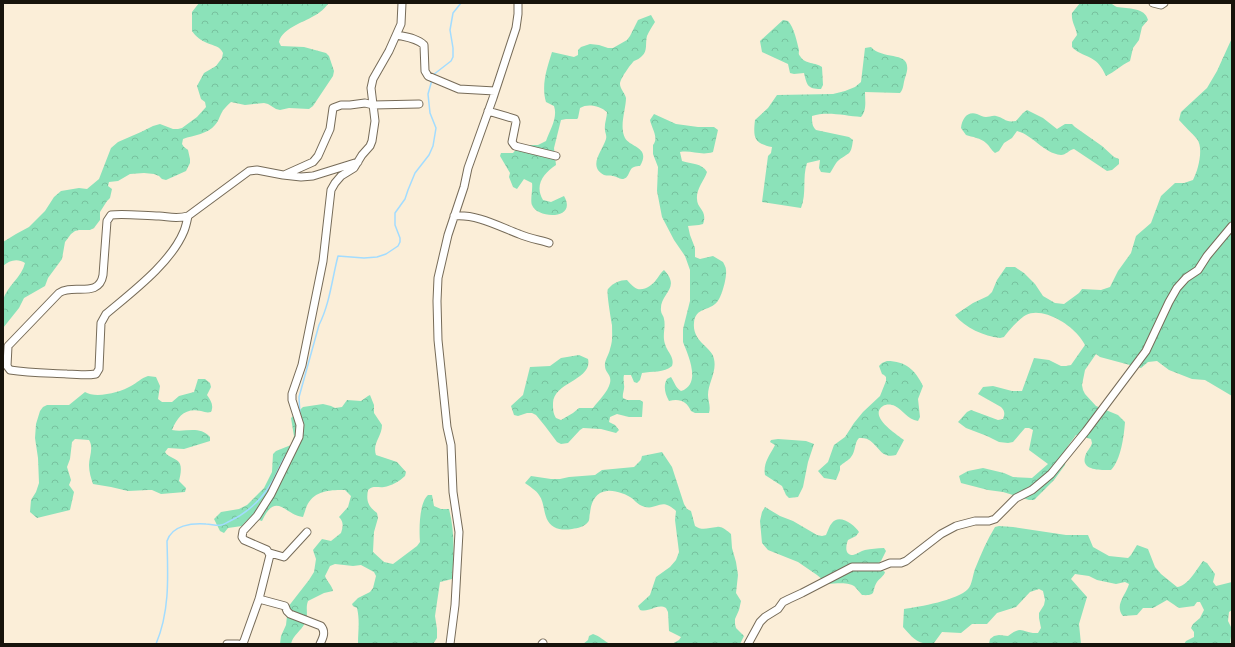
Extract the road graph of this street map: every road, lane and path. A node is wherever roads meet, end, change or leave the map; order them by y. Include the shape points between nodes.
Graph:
1 (402, 3) edge
2 (518, 3) edge
3 (1153, 3) edge
4 (1164, 3) edge
5 (397, 35) junction
6 (495, 91) junction
7 (419, 104) dead end
8 (373, 105) junction
9 (488, 111) junction
10 (556, 156) dead end
11 (358, 162) junction
12 (283, 176) junction
13 (188, 216) junction
14 (454, 216) junction
15 (1232, 226) edge
16 (549, 243) dead end
17 (307, 532) dead end
18 (270, 553) junction
19 (259, 599) junction
20 (227, 644) edge
21 (238, 644) edge
22 (242, 644) edge
23 (320, 644) edge
24 (450, 644) edge
25 (748, 644) edge

1 - 5 street via 401,24
2 - 6 street via 516,28
3 - 4 street
5 - 6 street via 421,41 424,45 425,71 428,76 459,89
5 - 8 street via 373,79
6 - 9 street
7 - 8 street
8 - 11 street via 375,121 372,141
8 - 12 street via 365,103 333,108 330,129 318,156 313,162
9 - 10 street via 515,119 512,142 514,146
9 - 14 street
11 - 12 street via 313,176
11 - 18 street via 337,180 331,190 324,261 302,365 292,394 300,425 299,437 271,494 242,533 244,540
12 - 13 street via 249,170
13 - 13 street via 109,216 100,283 94,288 65,290 59,293 8,346 7,366 10,370 84,376 96,374 99,369 101,324 106,314 163,264 185,230
14 - 16 street via 484,220
14 - 24 street via 438,278 437,301 441,373 451,445 453,492 459,536
15 - 25 street via 1198,270 1186,278 1178,288 1146,351 1086,431 1044,481 1016,498 996,519 956,526 941,534 906,561 880,567 852,567 783,602 778,609 760,622
17 - 18 street via 284,557
18 - 19 street
19 - 22 street
19 - 23 street via 285,606 290,614 322,627 324,635
20 - 21 street

